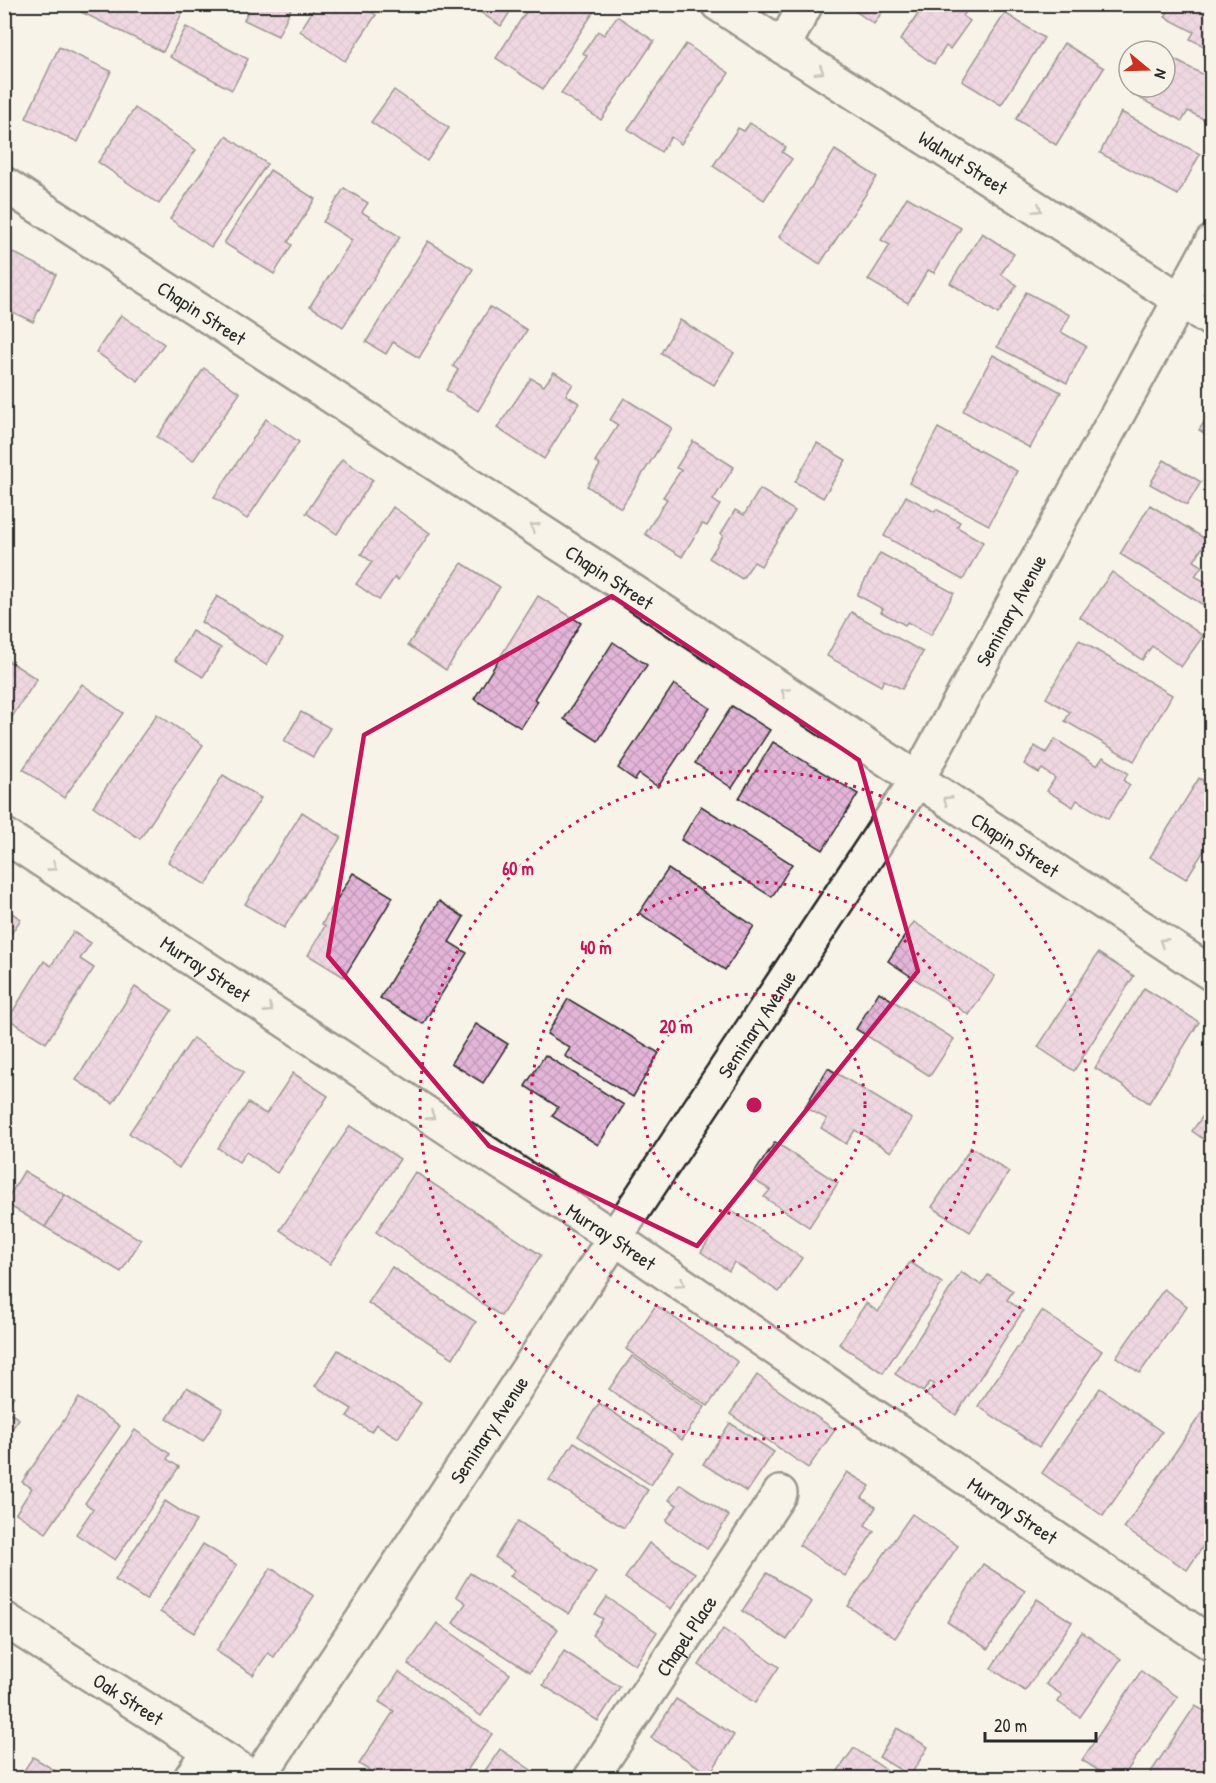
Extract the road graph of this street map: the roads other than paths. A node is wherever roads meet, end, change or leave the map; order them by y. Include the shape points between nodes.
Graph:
1 (718, 4) edge
2 (806, 4) edge
3 (783, 47) junction
4 (4, 184) edge
5 (1212, 242) edge
6 (1181, 300) junction
7 (1212, 320) edge
8 (917, 780) junction
9 (4, 835) edge
10 (1212, 974) edge
11 (615, 1238) junction
12 (780, 1493) dead end
13 (4, 1619) edge
14 (1212, 1644) edge
15 (209, 1750) junction
16 (191, 1779) edge
17 (253, 1779) edge
18 (258, 1779) edge
19 (591, 1779) edge

1 - 3 street, Walnut Street
2 - 3 street
3 -> 6 street, Walnut Street
8 -> 4 street, Chapin Street
5 - 6 street, Seminary Avenue
6 - 7 street, Walnut Street
6 - 8 street, Seminary Avenue
10 -> 8 street, Chapin Street
8 - 11 street, Seminary Avenue
9 -> 11 street, Murray Street
11 -> 14 street, Murray Street
11 - 18 street, Seminary Avenue
12 - 19 street, Chapel Place
13 - 15 street, Oak Street
15 - 16 street
15 - 17 street, Oak Street

